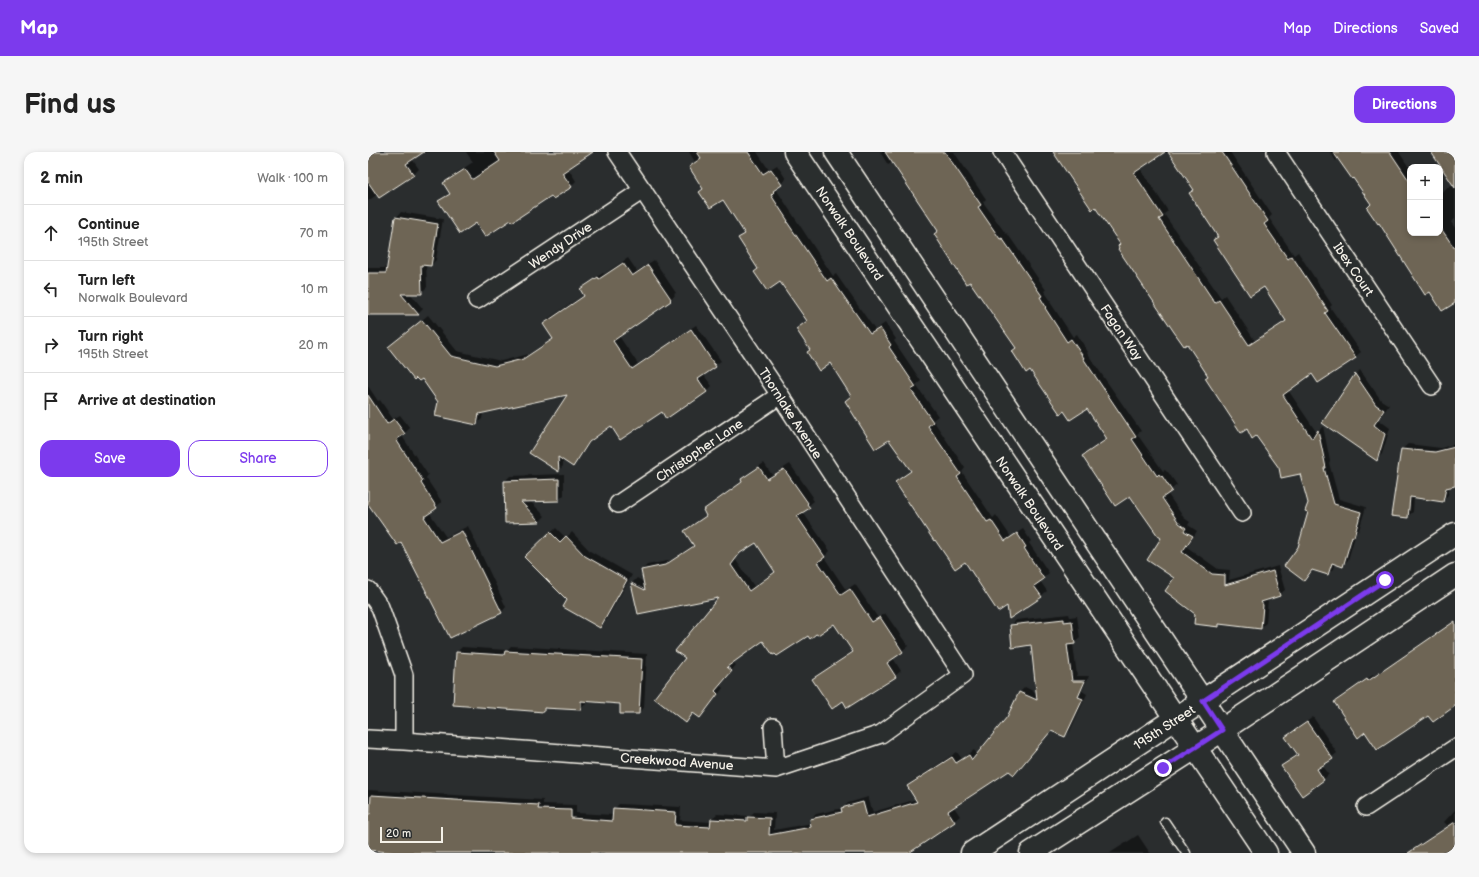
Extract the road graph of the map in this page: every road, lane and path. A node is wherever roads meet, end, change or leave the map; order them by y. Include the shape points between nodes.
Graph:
1 (617, 152) edge
2 (795, 152) edge
3 (836, 152) edge
4 (1002, 152) edge
5 (1276, 152) edge
6 (643, 190) junction
7 (478, 300) dead end
8 (1432, 386) dead end
9 (780, 395) junction
10 (618, 504) dead end
11 (1242, 513) dead end
12 (1455, 534) edge
13 (1455, 575) edge
14 (368, 590) edge
15 (963, 675) joint
16 (1203, 701) junction
17 (1175, 719) junction
18 (773, 727) dead end
19 (1222, 730) junction
20 (368, 739) edge
21 (404, 741) junction
22 (1195, 748) junction
23 (1455, 748) edge
24 (776, 769) junction
25 (1366, 807) dead end
26 (1165, 822) dead end
27 (972, 853) edge
28 (1031, 853) edge
29 (1186, 853) edge
30 (1266, 853) edge
31 (1304, 853) edge

1 - 6 street, Thornlake Avenue
2 - 17 main road, Norwalk Boulevard
3 - 16 main road
4 - 11 street, Fagan Way
5 - 8 street, Ibex Court
6 - 7 street, Wendy Drive
6 - 9 street, Thornlake Avenue
9 - 10 street, Christopher Lane
9 - 15 street, Thornlake Avenue
12 - 16 main road, 195th Street
13 - 19 main road
14 - 21 street via 380,607 404,675
15 - 24 street, Creekwood Avenue via 881,734
16 - 17 main road, 195th Street
16 - 19 main road
17 - 22 main road, Norwalk Boulevard
17 - 27 main road, 195th Street
18 - 24 street
19 - 22 main road
19 - 31 main road
20 - 21 street, Creekwood Avenue
21 - 24 street, Creekwood Avenue
22 - 28 main road
22 - 30 main road, Norwalk Boulevard
23 - 25 street
26 - 29 lane

